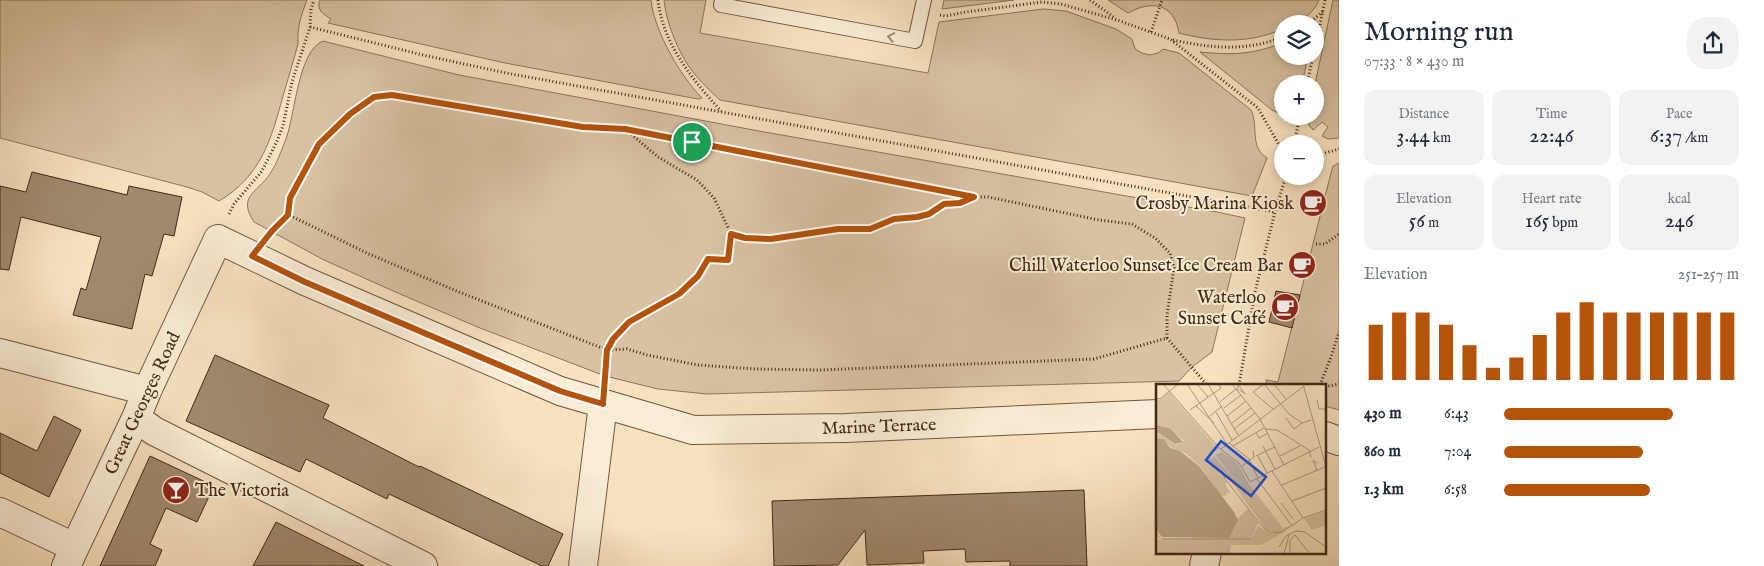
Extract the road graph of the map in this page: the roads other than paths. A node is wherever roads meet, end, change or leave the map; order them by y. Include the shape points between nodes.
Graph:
1 (722, 0) edge
2 (922, 6) edge
3 (218, 239) joint
4 (0, 353) edge
5 (147, 391) junction
6 (603, 404) junction
7 (1156, 414) edge
8 (136, 418) junction
9 (1326, 436) edge
10 (1339, 441) edge
11 (0, 512) edge
12 (70, 557) edge
13 (423, 566) edge
14 (583, 566) edge

2 -> 1 lane via 915,41 721,5
3 - 5 street, Great Georges Road
3 - 6 street, Marine Terrace via 305,282 560,391
4 - 5 street
5 - 8 street, Great Georges Road
6 - 7 street, Marine Terrace via 694,430 846,428
6 - 14 street
8 - 12 street, Great Georges Road
8 - 13 street via 154,431
9 - 10 street
11 - 12 street

